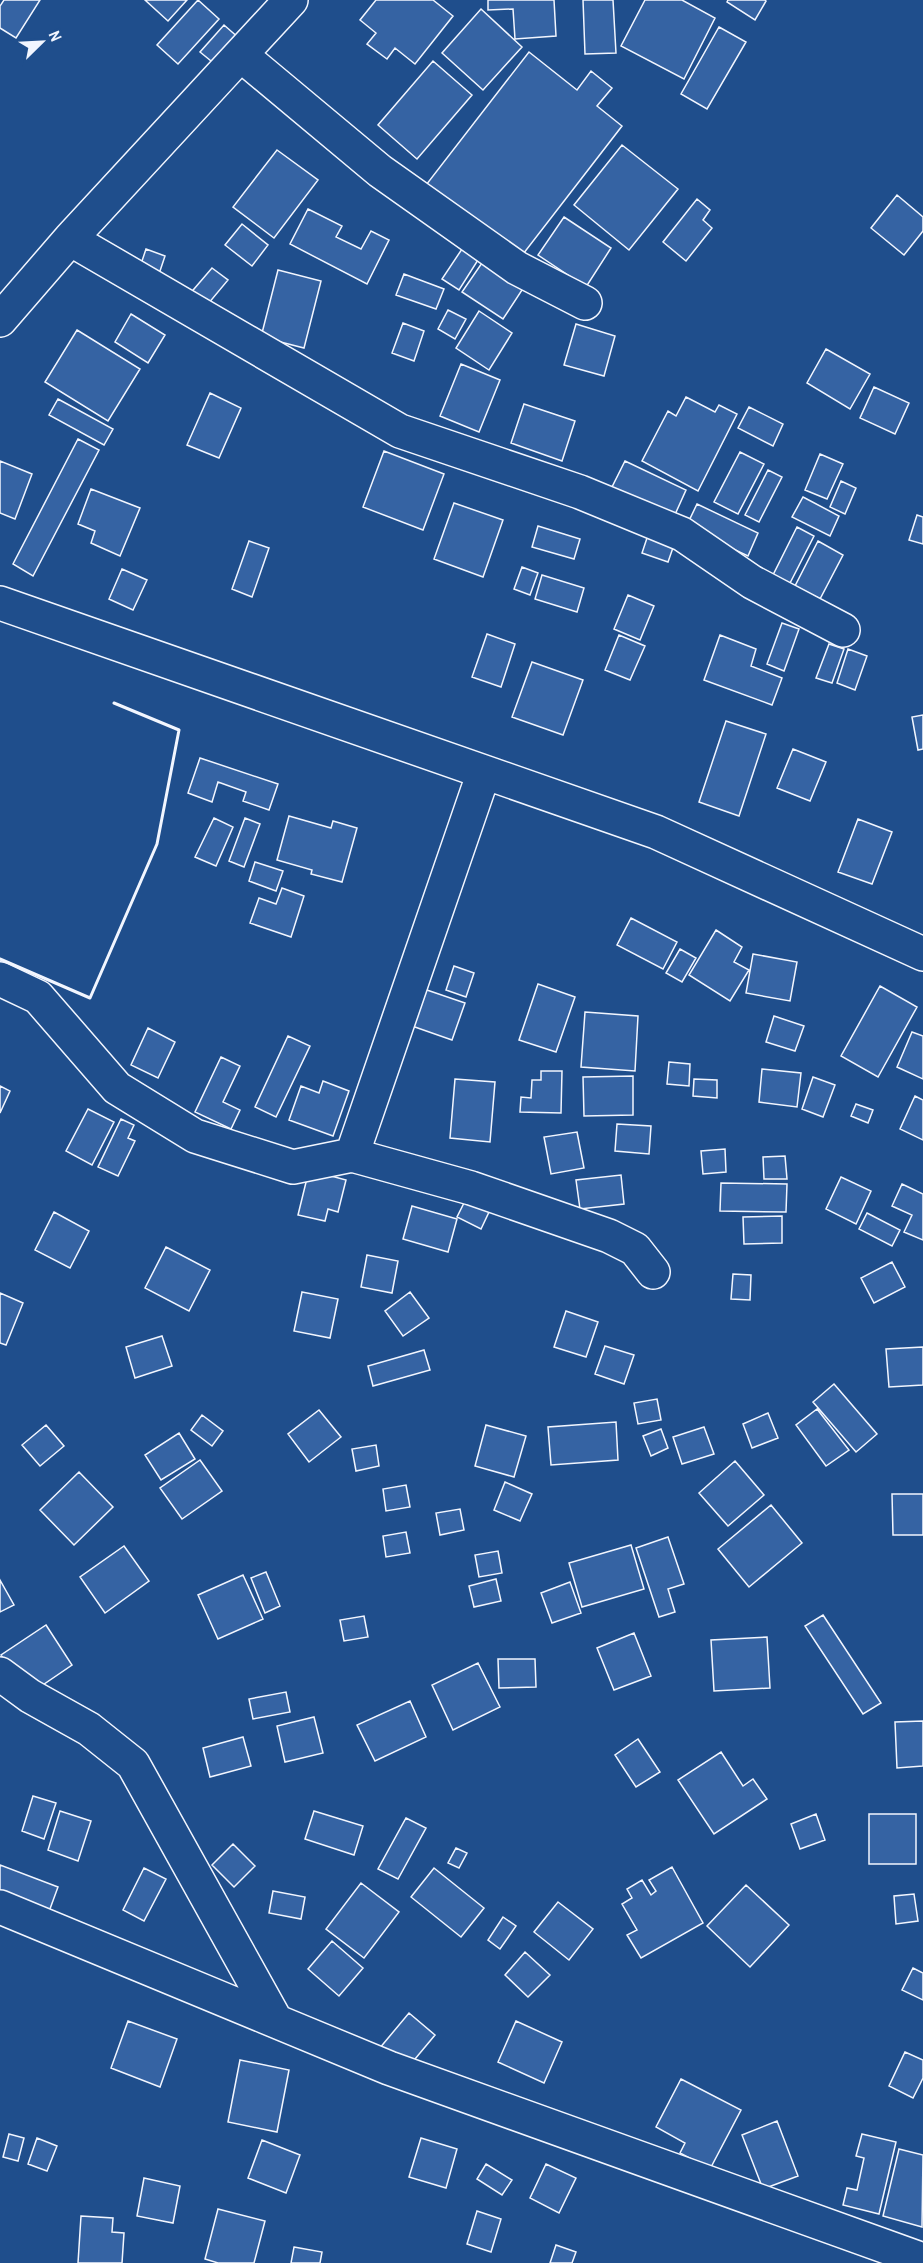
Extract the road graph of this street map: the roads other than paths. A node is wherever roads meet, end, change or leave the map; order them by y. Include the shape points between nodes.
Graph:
1 (291, 0) edge
2 (241, 55) junction
3 (70, 239) junction
4 (585, 303) dead end
5 (0, 320) edge
6 (0, 603) edge
7 (843, 630) dead end
8 (484, 772) junction
9 (923, 954) edge
10 (0, 979) edge
11 (352, 1155) junction
12 (653, 1272) dead end
13 (0, 1674) edge
14 (0, 1907) edge
15 (276, 2021) junction
16 (923, 2260) edge

1 - 2 street
2 - 3 street
2 - 4 street via 380,171 517,268
3 - 5 street
3 - 7 street via 400,431 580,492 682,534 752,582
6 - 8 street
8 - 9 street via 656,832
8 - 11 street
10 - 11 street via 38,997 117,1088 195,1136 293,1167
11 - 12 street via 471,1188 609,1236 635,1249
13 - 15 street via 89,1729 134,1764
14 - 15 street
15 - 16 street via 389,2068

